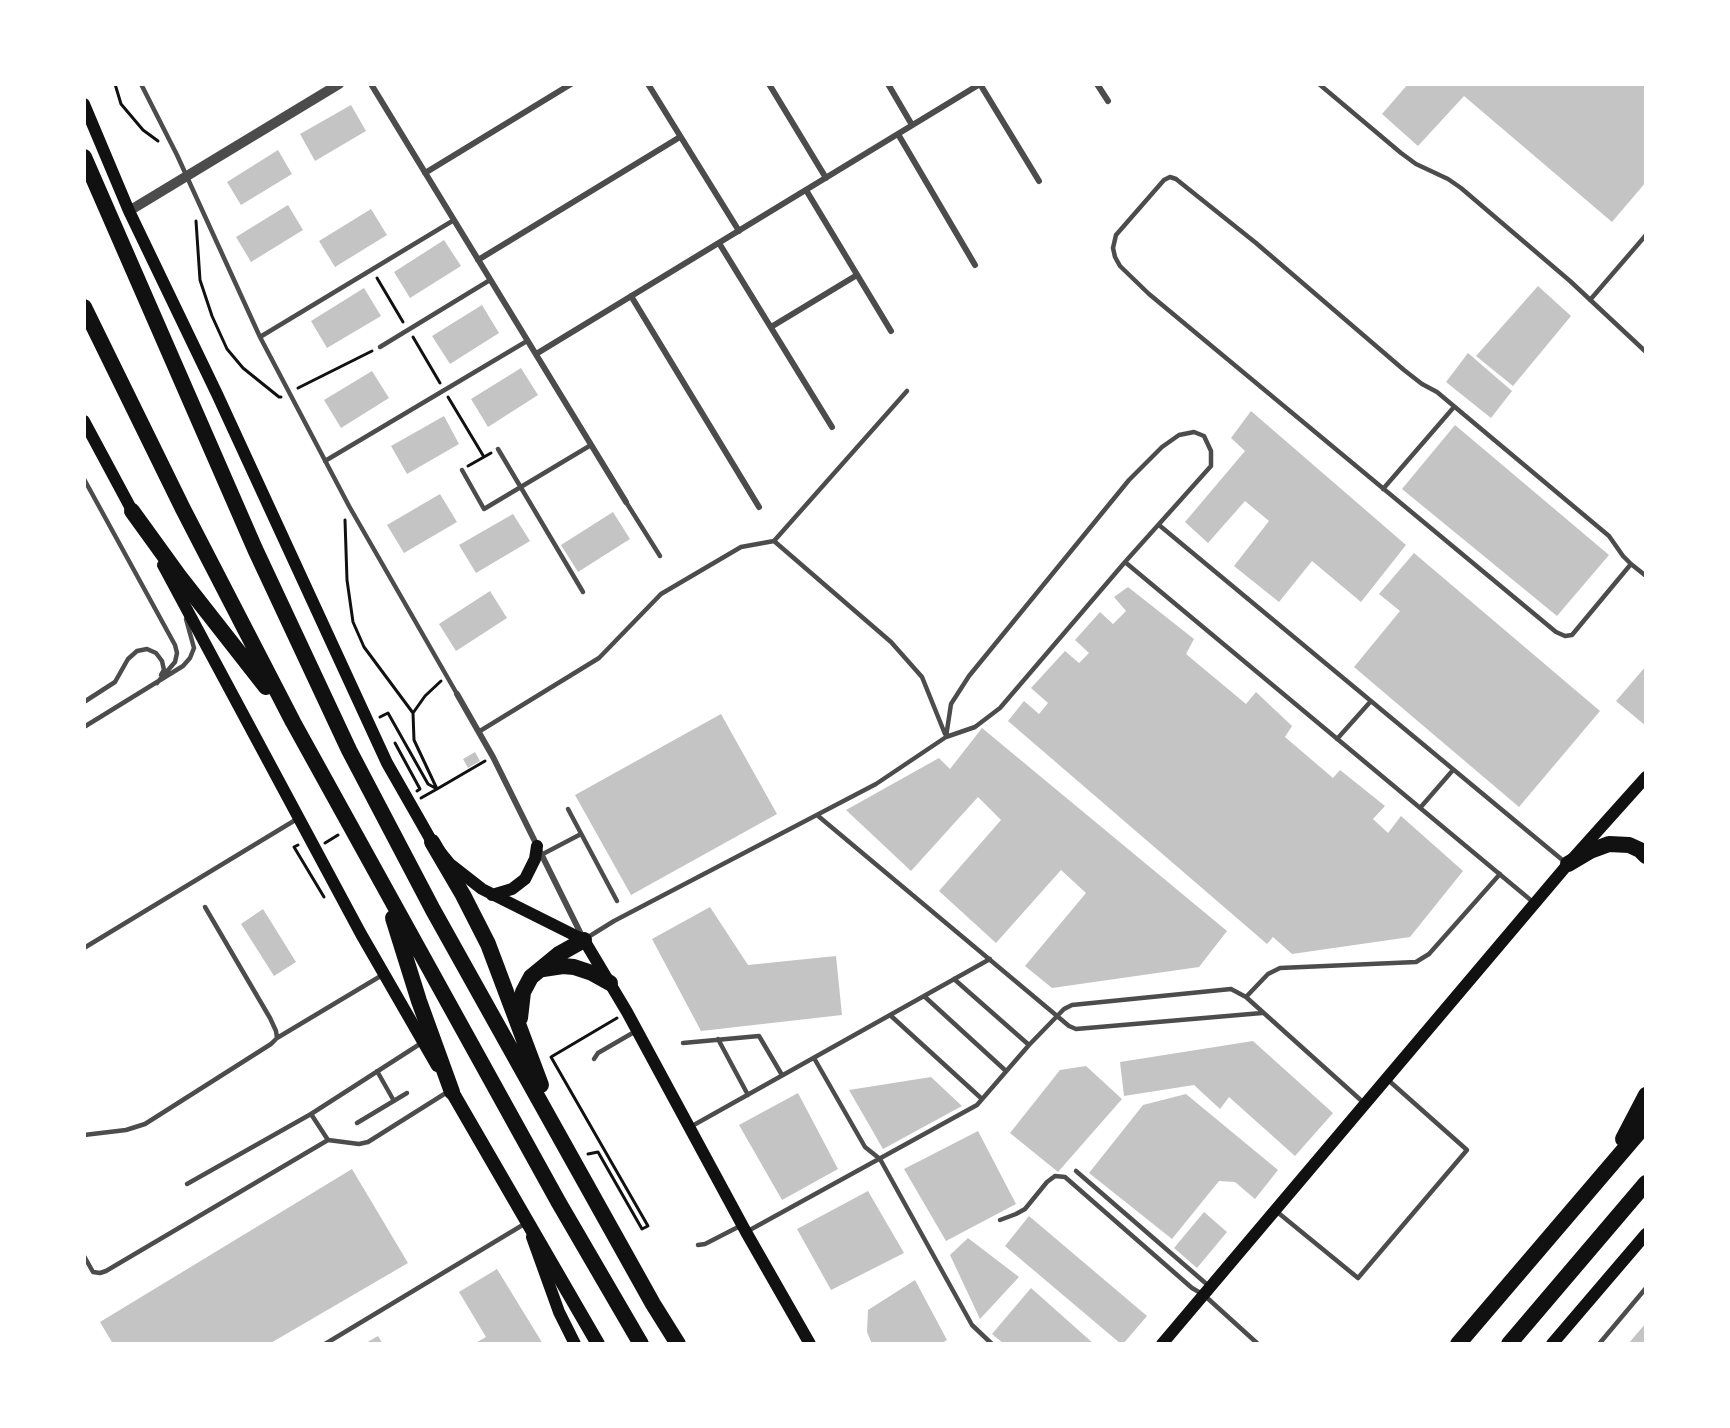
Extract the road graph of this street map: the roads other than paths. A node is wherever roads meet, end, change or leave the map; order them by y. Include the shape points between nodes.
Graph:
1 (141, 84) edge
2 (339, 84) edge
3 (371, 84) edge
4 (570, 84) edge
5 (648, 84) edge
6 (769, 84) edge
7 (888, 84) edge
8 (980, 84) edge
9 (1097, 84) edge
10 (1319, 84) edge
11 (1108, 100) dead end
12 (84, 104) edge
13 (912, 125) junction
14 (898, 134) junction
15 (681, 137) junction
16 (84, 157) edge
17 (425, 173) junction
18 (186, 177) junction
19 (826, 178) junction
20 (1039, 180) dead end
21 (806, 190) junction
22 (129, 211) junction
23 (454, 220) junction
24 (739, 231) junction
25 (1646, 235) edge
26 (719, 243) junction
27 (478, 260) junction
28 (975, 265) dead end
29 (857, 274) junction
30 (490, 280) junction
31 (631, 296) junction
32 (1590, 300) junction
33 (84, 307) edge
34 (771, 327) junction
35 (891, 331) dead end
36 (260, 337) junction
37 (527, 340) junction
38 (380, 347) dead end
39 (1646, 352) edge
40 (536, 354) junction
41 (907, 391) dead end
42 (1454, 407) junction
43 (84, 421) edge
44 (832, 427) dead end
45 (591, 446) junction
46 (498, 449) road end
47 (325, 461) junction
48 (462, 470) road end
49 (84, 479) edge
50 (521, 487) junction
51 (1383, 489) junction
52 (626, 502) joint
53 (759, 507) dead end
54 (132, 511) junction
55 (1159, 525) junction
56 (774, 541) junction
57 (660, 556) dead end
58 (1125, 562) junction
59 (1631, 564) junction
60 (1646, 576) edge
61 (175, 586) junction
62 (583, 592) dead end
63 (156, 682) junction
64 (457, 694) joint
65 (1371, 701) junction
66 (84, 702) edge
67 (293, 722) junction
68 (84, 727) edge
69 (480, 731) junction
70 (946, 736) junction
71 (1337, 739) junction
72 (1453, 770) junction
73 (1646, 777) edge
74 (1420, 808) junction
75 (568, 809) dead end
76 (817, 815) junction
77 (299, 818) junction
78 (581, 834) junction
79 (432, 842) junction
80 (539, 851) junction
81 (1646, 856) edge
82 (1568, 864) junction
83 (1500, 874) junction
84 (383, 885) junction
85 (492, 895) junction
86 (617, 901) dead end
87 (1535, 903) junction
88 (205, 907) dead end
89 (584, 940) junction
90 (84, 948) edge
91 (990, 959) junction
92 (536, 971) junction
93 (384, 974) junction
94 (954, 979) junction
95 (610, 983) junction
96 (924, 996) junction
97 (1246, 997) junction
98 (1262, 1013) junction
99 (890, 1015) junction
100 (1057, 1016) junction
101 (520, 1028) junction
102 (637, 1030) junction
103 (277, 1038) junction
104 (718, 1039) junction
105 (423, 1042) junction
106 (682, 1043) dead end
107 (1029, 1045) junction
108 (814, 1058) junction
109 (594, 1059) dead end
110 (377, 1071) junction
111 (1006, 1071) junction
112 (782, 1076) junction
113 (1387, 1079) junction
114 (452, 1091) junction
115 (407, 1093) dead end
116 (748, 1095) junction
117 (1646, 1095) edge
118 (982, 1099) junction
119 (394, 1101) junction
120 (1366, 1105) junction
121 (311, 1114) junction
122 (357, 1124) dead end
123 (1646, 1124) edge
124 (689, 1128) junction
125 (84, 1135) edge
126 (328, 1140) junction
127 (569, 1153) junction
128 (880, 1159) junction
129 (1076, 1171) dead end
130 (1597, 1182) junction
131 (1646, 1183) edge
132 (187, 1184) dead end
133 (1276, 1211) junction
134 (1000, 1220) dead end
135 (527, 1222) junction
136 (744, 1228) junction
137 (1646, 1234) edge
138 (698, 1245) dead end
139 (84, 1256) edge
140 (1646, 1288) edge
141 (1208, 1291) junction
142 (653, 1304) junction
143 (622, 1312) junction
144 (325, 1344) edge
145 (575, 1344) edge
146 (598, 1344) edge
147 (636, 1344) edge
148 (641, 1344) edge
149 (678, 1344) edge
150 (683, 1344) edge
151 (810, 1344) edge
152 (992, 1344) edge
153 (1162, 1344) edge
154 (1258, 1344) edge
155 (1458, 1344) edge
156 (1509, 1344) edge
157 (1552, 1344) edge
158 (1599, 1344) edge

1 - 18 lane
2 - 18 street
3 - 17 street
4 - 17 street
5 - 15 street
6 - 19 street
7 - 13 street
8 - 13 street
8 - 20 street
9 - 11 street
10 - 32 lane via 1416,164 1461,188
12 - 22 main road
13 - 14 street
14 - 19 street
14 - 28 street
15 - 24 street
15 - 27 street
16 - 127 highway via 255,549 349,750
17 - 23 street
18 - 22 street
18 - 36 lane
19 - 21 street
21 - 24 street
21 - 29 street
22 - 79 main road via 387,763
23 - 27 street
23 - 36 lane
24 - 26 street
25 - 32 lane
26 - 31 street
26 - 34 street
27 - 30 street
29 - 34 street
29 - 35 street
30 - 37 street
30 - 38 lane
31 - 40 street
31 - 53 street
32 - 39 lane
33 - 67 highway
34 - 44 street
36 - 47 lane
37 - 40 street
37 - 47 lane
40 - 45 street
41 - 56 lane
42 - 51 lane
42 - 51 lane via 1404,370 1176,179 1170,177 1157,188 1116,236 1113,248 1120,266 1179,320
42 - 59 lane via 1609,536
43 - 54 main road
45 - 50 lane
45 - 52 street
46 - 50 lane
47 - 64 lane
48 - 50 lane via 484,509
49 - 63 lane via 175,645 175,662
50 - 62 lane
51 - 59 lane via 1564,636 1578,629
52 - 57 lane
54 - 61 main road
54 - 67 highway
55 - 58 lane
55 - 65 lane
55 - 70 lane via 1211,466 1211,451 1204,436 1194,432 1179,435 1129,480 969,676 951,704
56 - 69 lane via 741,547 661,594 599,658
56 - 70 lane via 891,642 922,677
58 - 70 lane via 1000,708 975,728
58 - 71 lane
59 - 60 lane
61 - 63 lane via 194,648 183,666
61 - 77 main road
63 - 66 lane via 164,670 162,661 156,653 137,651 115,682
63 - 68 lane
64 - 69 street
65 - 71 lane
65 - 72 lane
67 - 84 highway
69 - 80 street
70 - 76 lane via 876,784
71 - 74 lane
72 - 74 lane
72 - 82 lane
73 - 82 main road
74 - 83 lane
75 - 78 lane
76 - 89 lane
76 - 91 lane
77 - 90 lane
77 - 93 main road
78 - 80 lane
78 - 86 lane
79 - 85 main road via 456,869
79 - 101 highway via 488,944
80 - 85 main road via 525,879 512,889
80 - 89 street
81 - 82 highway via 1629,845 1609,844
82 - 87 main road
83 - 87 lane
83 - 97 lane via 1429,954 1416,962 1280,968 1268,974
84 - 114 highway
84 - 143 highway
85 - 89 main road
87 - 113 main road
88 - 103 lane via 270,1018
89 - 92 highway
89 - 95 main road
91 - 94 lane
91 - 100 lane
92 - 95 highway via 568,966
92 - 101 highway via 523,992
93 - 103 lane
93 - 105 main road
94 - 96 lane
94 - 107 lane
95 - 102 main road
96 - 99 lane
96 - 111 lane
97 - 98 lane
97 - 100 lane via 1231,989 1216,989 1072,1005
98 - 100 lane via 1076,1029
98 - 120 lane
99 - 108 lane
99 - 118 lane
100 - 107 lane
101 - 127 highway
102 - 109 lane
102 - 124 main road
103 - 125 lane via 145,1124
104 - 106 lane
104 - 112 lane via 759,1036
104 - 116 lane
105 - 110 lane
105 - 114 main road
107 - 111 lane
108 - 112 lane
108 - 128 lane via 865,1146
110 - 119 lane
110 - 121 lane
111 - 118 lane
112 - 116 lane
113 - 120 main road
113 - 133 lane via 1467,1150 1358,1278
114 - 126 lane via 368,1142
114 - 135 main road
115 - 119 lane
116 - 124 lane
117 - 130 highway
118 - 128 lane
119 - 122 lane
120 - 133 main road
121 - 126 lane
121 - 132 lane
123 - 130 highway
124 - 136 main road
126 - 139 lane via 106,1271 93,1272
127 - 142 highway
128 - 136 lane
128 - 152 lane via 972,1324
129 - 141 lane
130 - 155 highway
131 - 156 highway
133 - 141 main road
134 - 141 lane via 1025,1209 1055,1176 1065,1177 1192,1288
135 - 144 lane
135 - 145 main road via 559,1312
135 - 146 main road
136 - 138 lane
136 - 151 main road
137 - 157 main road
140 - 158 lane
141 - 153 main road
141 - 154 lane
142 - 149 highway
142 - 150 highway
143 - 147 highway
143 - 148 highway

